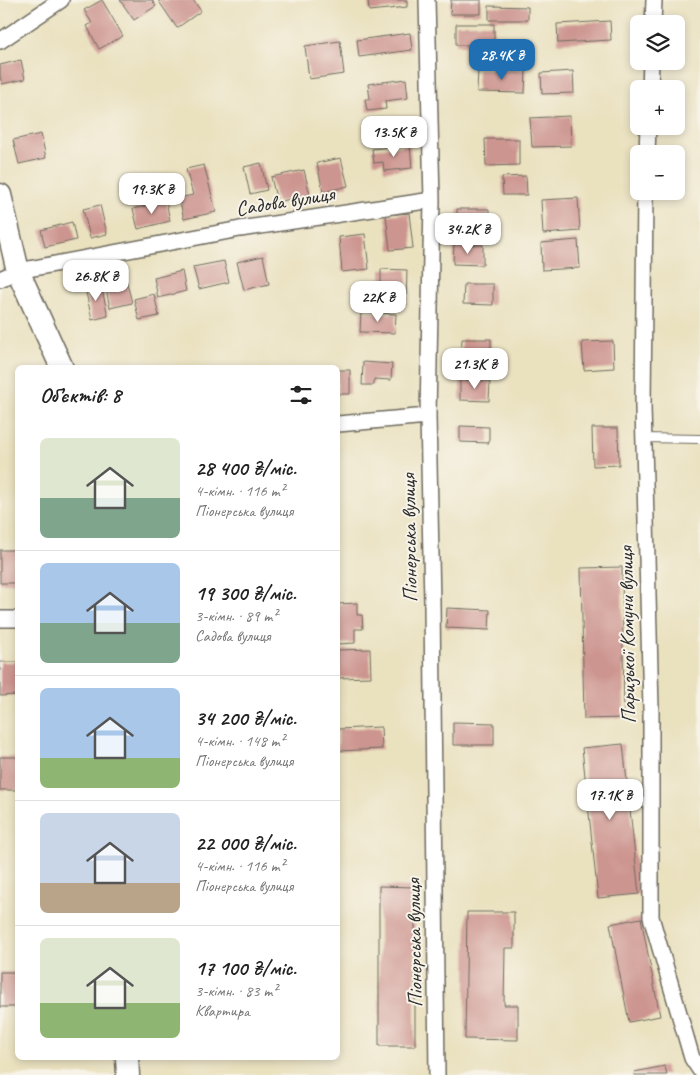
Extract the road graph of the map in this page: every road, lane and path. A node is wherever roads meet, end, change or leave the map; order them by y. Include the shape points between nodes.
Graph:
1 (61, 0) edge
2 (427, 0) edge
3 (654, 0) edge
4 (653, 15) edge
5 (0, 41) edge
6 (0, 195) edge
7 (432, 200) junction
8 (645, 200) edge
9 (9, 275) edge
10 (60, 365) edge
11 (428, 416) junction
12 (340, 424) edge
13 (643, 438) junction
14 (700, 440) edge
15 (0, 619) edge
16 (15, 619) edge
17 (128, 1060) edge
18 (700, 1070) edge
19 (128, 1075) edge
20 (437, 1075) edge

1 - 5 street
2 - 7 street, Піонерська вулиця
3 - 4 street
6 - 9 street
7 - 9 street, Садова вулиця via 240,229
7 - 11 street, Піонерська вулиця
8 - 13 street, Паризької Комуни вулиця
9 - 10 street
11 - 12 street
11 - 20 street, Піонерська вулиця
13 - 14 lane
13 - 18 street, Паризької Комуни вулиця via 651,708 651,917 692,1058
15 - 16 street
17 - 19 street

